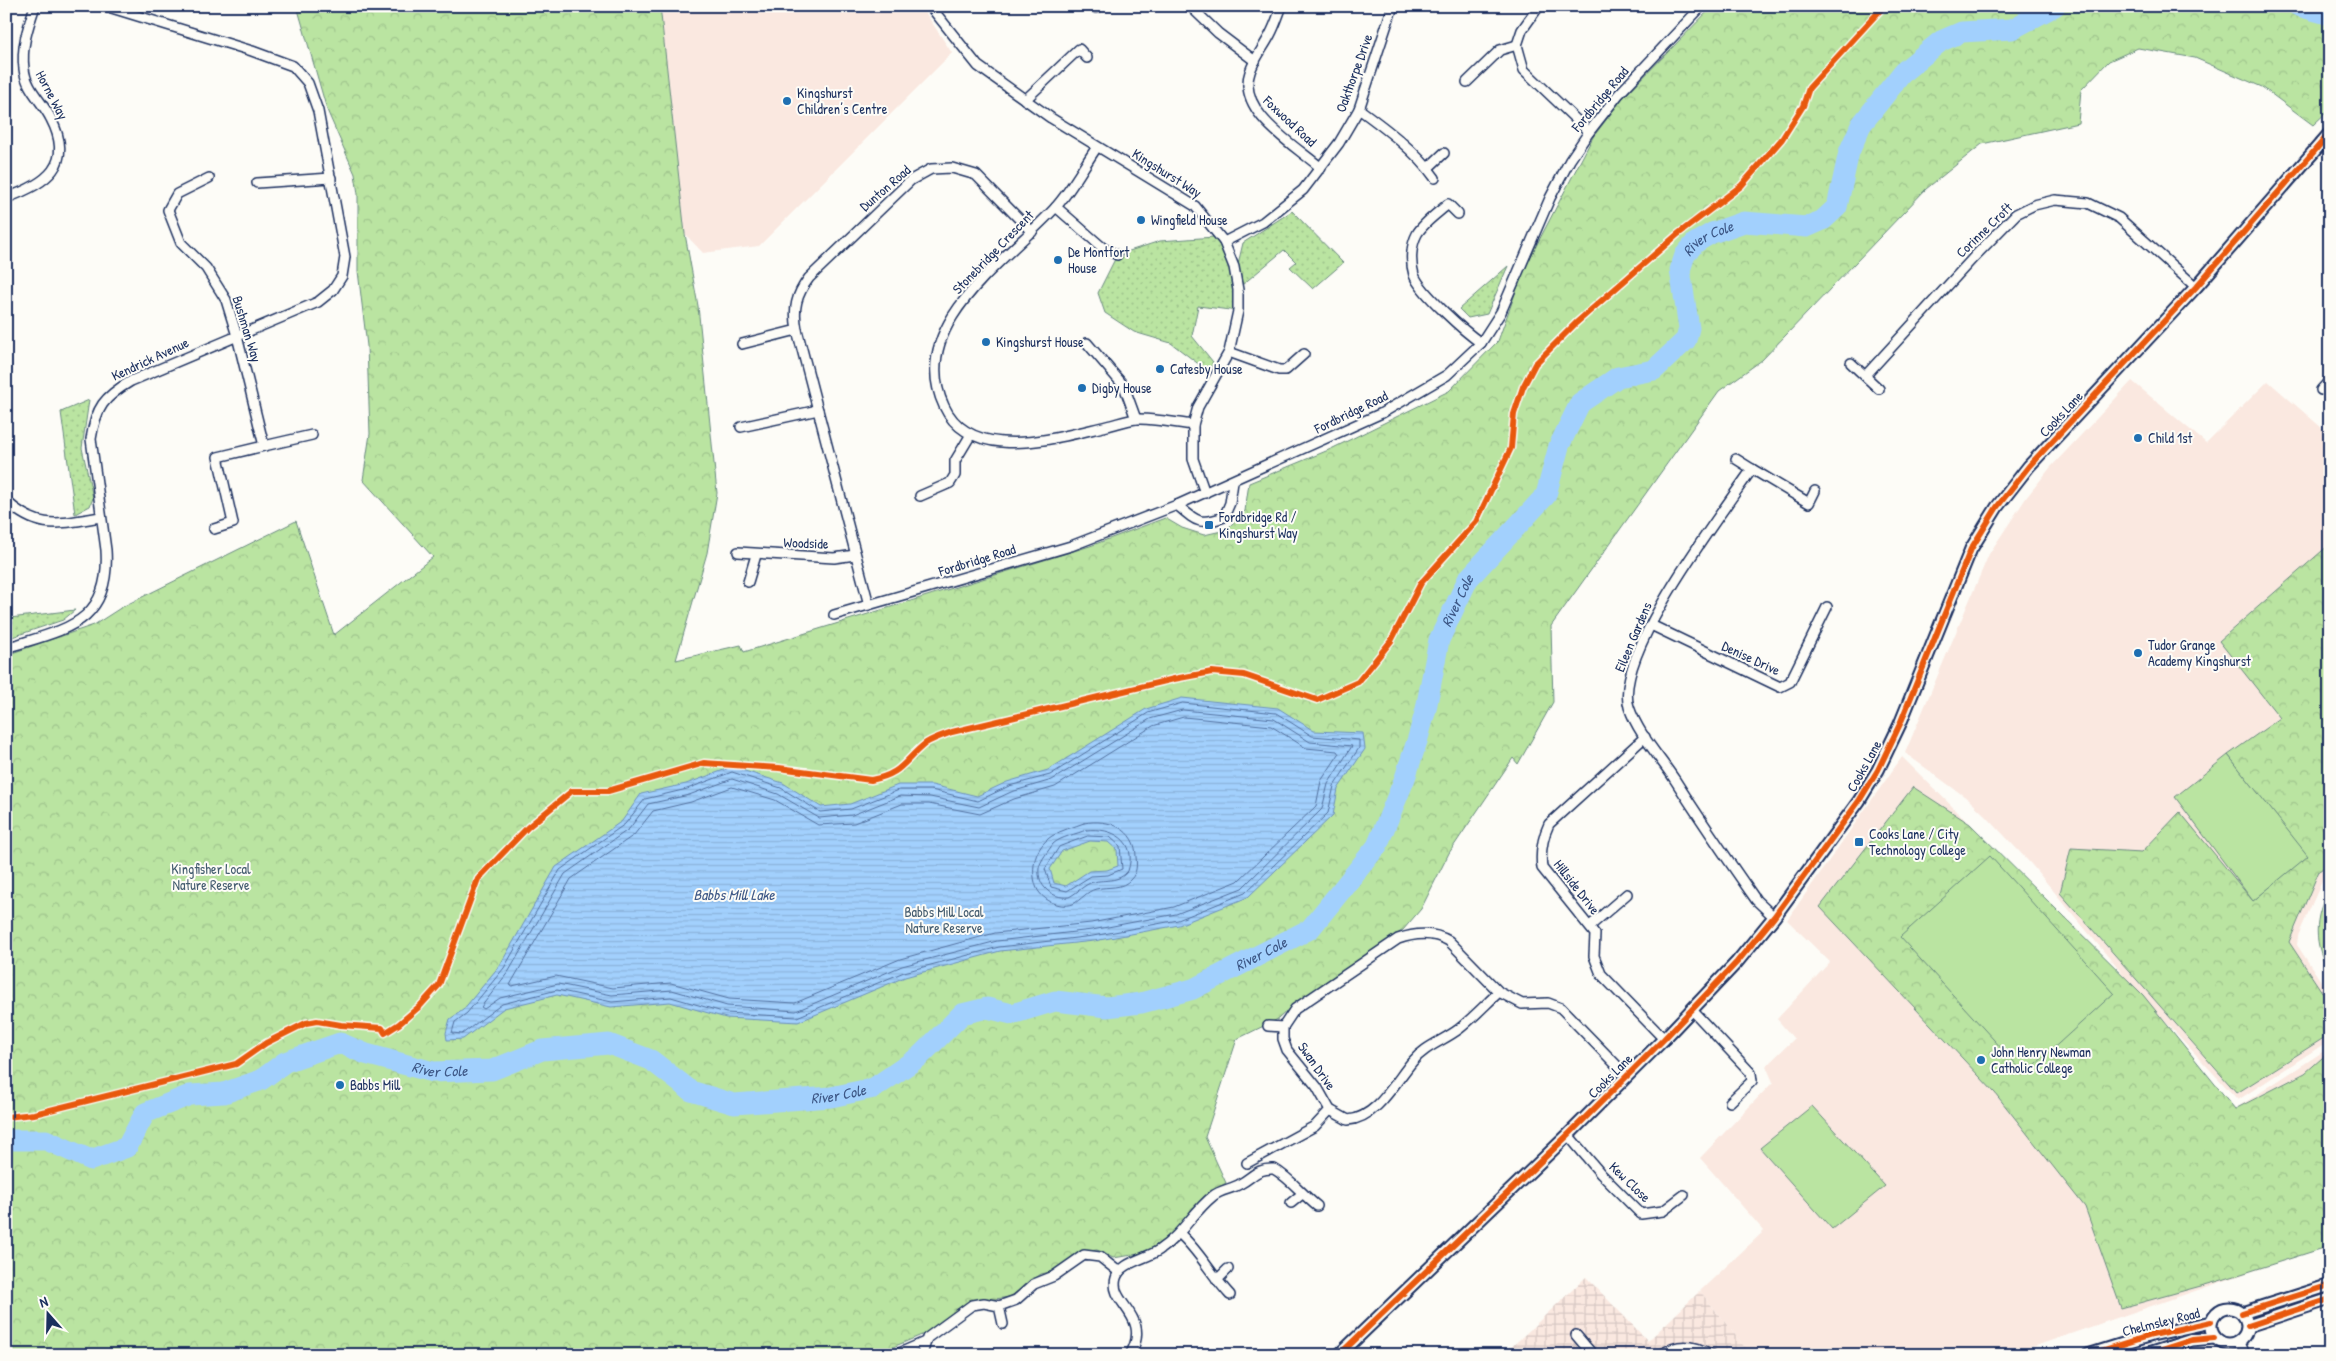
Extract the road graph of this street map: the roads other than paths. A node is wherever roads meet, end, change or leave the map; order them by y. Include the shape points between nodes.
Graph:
1 (35, 6) edge
2 (105, 6) edge
3 (930, 6) edge
4 (1190, 6) edge
5 (1282, 6) edge
6 (1393, 6) edge
7 (1539, 6) edge
8 (1702, 6) edge
9 (1517, 45) junction
10 (1087, 58) dead end
11 (1255, 61) junction
12 (1467, 82) dead end
13 (1025, 100) junction
14 (1359, 109) junction
15 (1588, 132) junction
16 (2330, 133) edge
17 (1097, 147) junction
18 (1444, 153) dead end
19 (1321, 168) junction
20 (1428, 168) junction
21 (209, 178) dead end
22 (331, 178) junction
23 (1434, 178) dead end
24 (257, 183) dead end
25 (6, 198) edge
26 (1056, 207) junction
27 (1458, 214) dead end
28 (1032, 232) junction
29 (1224, 242) junction
30 (1117, 255) dead end
31 (2196, 287) junction
32 (797, 330) junction
33 (237, 336) junction
34 (1482, 343) junction
35 (742, 344) dead end
36 (1087, 344) dead end
37 (1229, 352) junction
38 (1304, 354) dead end
39 (1851, 363) dead end
40 (1866, 375) junction
41 (2330, 380) edge
42 (1879, 389) dead end
43 (2321, 390) dead end
44 (818, 410) junction
45 (1136, 419) junction
46 (1193, 425) junction
47 (741, 427) dead end
48 (312, 435) dead end
49 (970, 436) junction
50 (264, 446) junction
51 (1736, 459) dead end
52 (1752, 469) junction
53 (1233, 482) junction
54 (1815, 490) dead end
55 (1205, 493) junction
56 (920, 496) dead end
57 (6, 502) edge
58 (1177, 505) junction
59 (101, 517) junction
60 (214, 529) dead end
61 (738, 552) dead end
62 (855, 554) junction
63 (756, 555) junction
64 (748, 582) dead end
65 (869, 605) junction
66 (1827, 607) dead end
67 (834, 615) dead end
68 (1651, 626) junction
69 (6, 648) edge
70 (1644, 737) junction
71 (1627, 894) dead end
72 (1774, 917) junction
73 (1590, 926) junction
74 (1499, 992) junction
75 (1692, 1010) junction
76 (1268, 1026) dead end
77 (1283, 1027) junction
78 (1664, 1039) junction
79 (1627, 1076) junction
80 (1730, 1102) dead end
81 (1330, 1110) junction
82 (1568, 1135) junction
83 (1248, 1164) dead end
84 (1302, 1194) junction
85 (1684, 1195) dead end
86 (1291, 1203) dead end
87 (1317, 1206) dead end
88 (1180, 1234) junction
89 (1228, 1269) dead end
90 (1118, 1272) junction
91 (1216, 1280) junction
92 (2330, 1285) edge
93 (1230, 1295) dead end
94 (2330, 1299) edge
95 (999, 1306) junction
96 (2242, 1313) junction
97 (2211, 1322) junction
98 (1003, 1324) dead end
99 (2248, 1326) junction
100 (1576, 1335) dead end
101 (2214, 1338) junction
102 (924, 1342) junction
103 (2240, 1342) junction
104 (1346, 1352) edge
105 (895, 1355) edge
106 (922, 1355) edge
107 (1130, 1355) edge
108 (1593, 1355) edge
109 (1661, 1355) edge
110 (1712, 1355) edge
111 (2088, 1355) edge
112 (2145, 1355) edge
113 (2245, 1355) edge

1 - 25 street, Horne Way via 23,45 24,71 51,119 60,142 60,156 53,173 33,189
2 - 22 street, Kendrick Avenue via 293,66 308,83 318,111
3 - 13 street, Kingshurst Way via 978,66
4 - 11 street via 1218,33
5 - 11 street, Foxwood Road
6 - 14 street, Oakthorpe Drive
7 - 9 street via 1522,30
8 - 15 street, Fordbridge Road via 1618,94
9 - 12 street via 1500,50
9 - 15 street via 1524,70
10 - 13 street via 1079,49
11 - 19 street, Foxwood Road via 1247,84 1255,111
13 - 17 street, Kingshurst Way
14 - 19 street, Oakthorpe Drive
14 - 20 street
15 - 34 street, Fordbridge Road via 1550,198 1500,312
16 - 31 street, Cooks Lane
17 - 26 street, Stonebridge Crescent
17 - 29 street, Kingshurst Way via 1196,206
18 - 20 street
19 - 29 street, Oakthorpe Drive via 1303,190 1263,222
20 - 23 street
21 - 33 street, Bushman Way via 177,194 168,210 181,243 206,268 226,300
22 - 24 street
22 - 33 street, Kendrick Avenue via 345,256 342,276 333,290 318,302
26 - 28 street, Stonebridge Crescent
26 - 30 street via 1103,248
27 - 34 street via 1448,204 1418,233 1411,258 1420,285 1465,332
28 - 32 street, Dunton Road via 976,176 952,168 931,169 911,180 809,278 799,291 794,311
28 - 49 street, Stonebridge Crescent via 969,294 948,322 937,351 939,395 949,416
29 - 37 street, Kingshurst Way via 1234,267 1238,290 1238,311
31 - 40 street, Corinne Croft via 2119,218 2088,203 2055,200 2041,203 2016,214
31 - 72 street, Cooks Lane via 2029,466 1997,507 1971,549 1878,770
32 - 35 street
32 - 44 street, Dunton Road
33 - 50 street, Bushman Way
33 - 59 street, Kendrick Avenue via 131,380 104,400 94,421 91,439
34 - 53 street, Fordbridge Road via 1447,376 1429,387 1382,413
36 - 45 street via 1124,386
37 - 38 street via 1279,370 1286,370
37 - 46 street, Kingshurst Way via 1198,407
39 - 40 street
40 - 42 street
41 - 43 street
44 - 47 street
44 - 62 street, Dunton Road
45 - 46 street
45 - 49 street via 1030,442 1001,442
46 - 55 street, Kingshurst Way via 1193,459
48 - 50 street
49 - 56 street via 955,461 955,475 950,484
50 - 60 street via 218,458 233,524
51 - 52 street
52 - 54 street via 1809,503
52 - 68 street, Eileen Gardens via 1663,601
53 - 55 street, Fordbridge Road
53 - 58 street via 1224,517 1208,523 1193,519
55 - 58 street, Fordbridge Road
57 - 59 street via 30,520 50,524
58 - 65 street, Fordbridge Road via 1071,546
59 - 69 street, Kendrick Avenue via 107,568 104,585 92,612 75,624
61 - 63 street, Woodside
62 - 63 street, Woodside via 834,558
62 - 65 street, Dunton Road
63 - 64 street
65 - 67 street, Fordbridge Road
66 - 68 street, Denise Drive via 1790,682 1780,686
68 - 70 street, Eileen Gardens via 1630,675 1628,690 1629,706
70 - 72 street, Eileen Gardens via 1756,900
70 - 73 street, Hillside Drive via 1549,824 1543,837 1542,868
71 - 73 street
72 - 75 street, Cooks Lane
73 - 78 street, Hillside Drive via 1595,934 1594,956 1601,974
74 - 77 street via 1449,941 1440,936 1406,936 1398,938 1295,1009
74 - 79 street via 1522,1004 1548,1003 1561,1008
74 - 81 street, Swan Drive via 1458,1029 1431,1044 1363,1116 1348,1120
75 - 78 street, Cooks Lane
75 - 80 street via 1751,1073 1752,1082
76 - 77 street
77 - 81 street, Swan Drive via 1288,1050 1317,1087
78 - 79 street, Cooks Lane
79 - 82 street, Cooks Lane
81 - 83 street via 1315,1126
82 - 85 street, Kew Close via 1601,1174 1642,1214 1663,1211
82 - 104 street, Cooks Lane
84 - 86 street
84 - 87 street
84 - 88 street via 1286,1176 1274,1169 1252,1174 1242,1183 1214,1195
88 - 90 street via 1159,1250
88 - 91 street
89 - 91 street
90 - 95 street via 1100,1257 1084,1255 1054,1276 1034,1284 1016,1300
90 - 107 street via 1115,1288 1136,1323 1135,1346
91 - 93 street
92 - 96 street, Chelmsley Road
94 - 99 street
95 - 98 street
95 - 102 street via 972,1305
96 - 97 street, Chelmsley Road via 2224,1309
96 - 99 street
97 - 101 street, Chelmsley Road
97 - 111 street, Chelmsley Road via 2152,1335
99 - 103 street
100 - 108 street
101 - 103 street, Chelmsley Road via 2227,1345
101 - 112 street, Chelmsley Road via 2192,1340
102 - 105 street
102 - 106 street
103 - 113 street
109 - 110 street via 1682,1346 1694,1346

